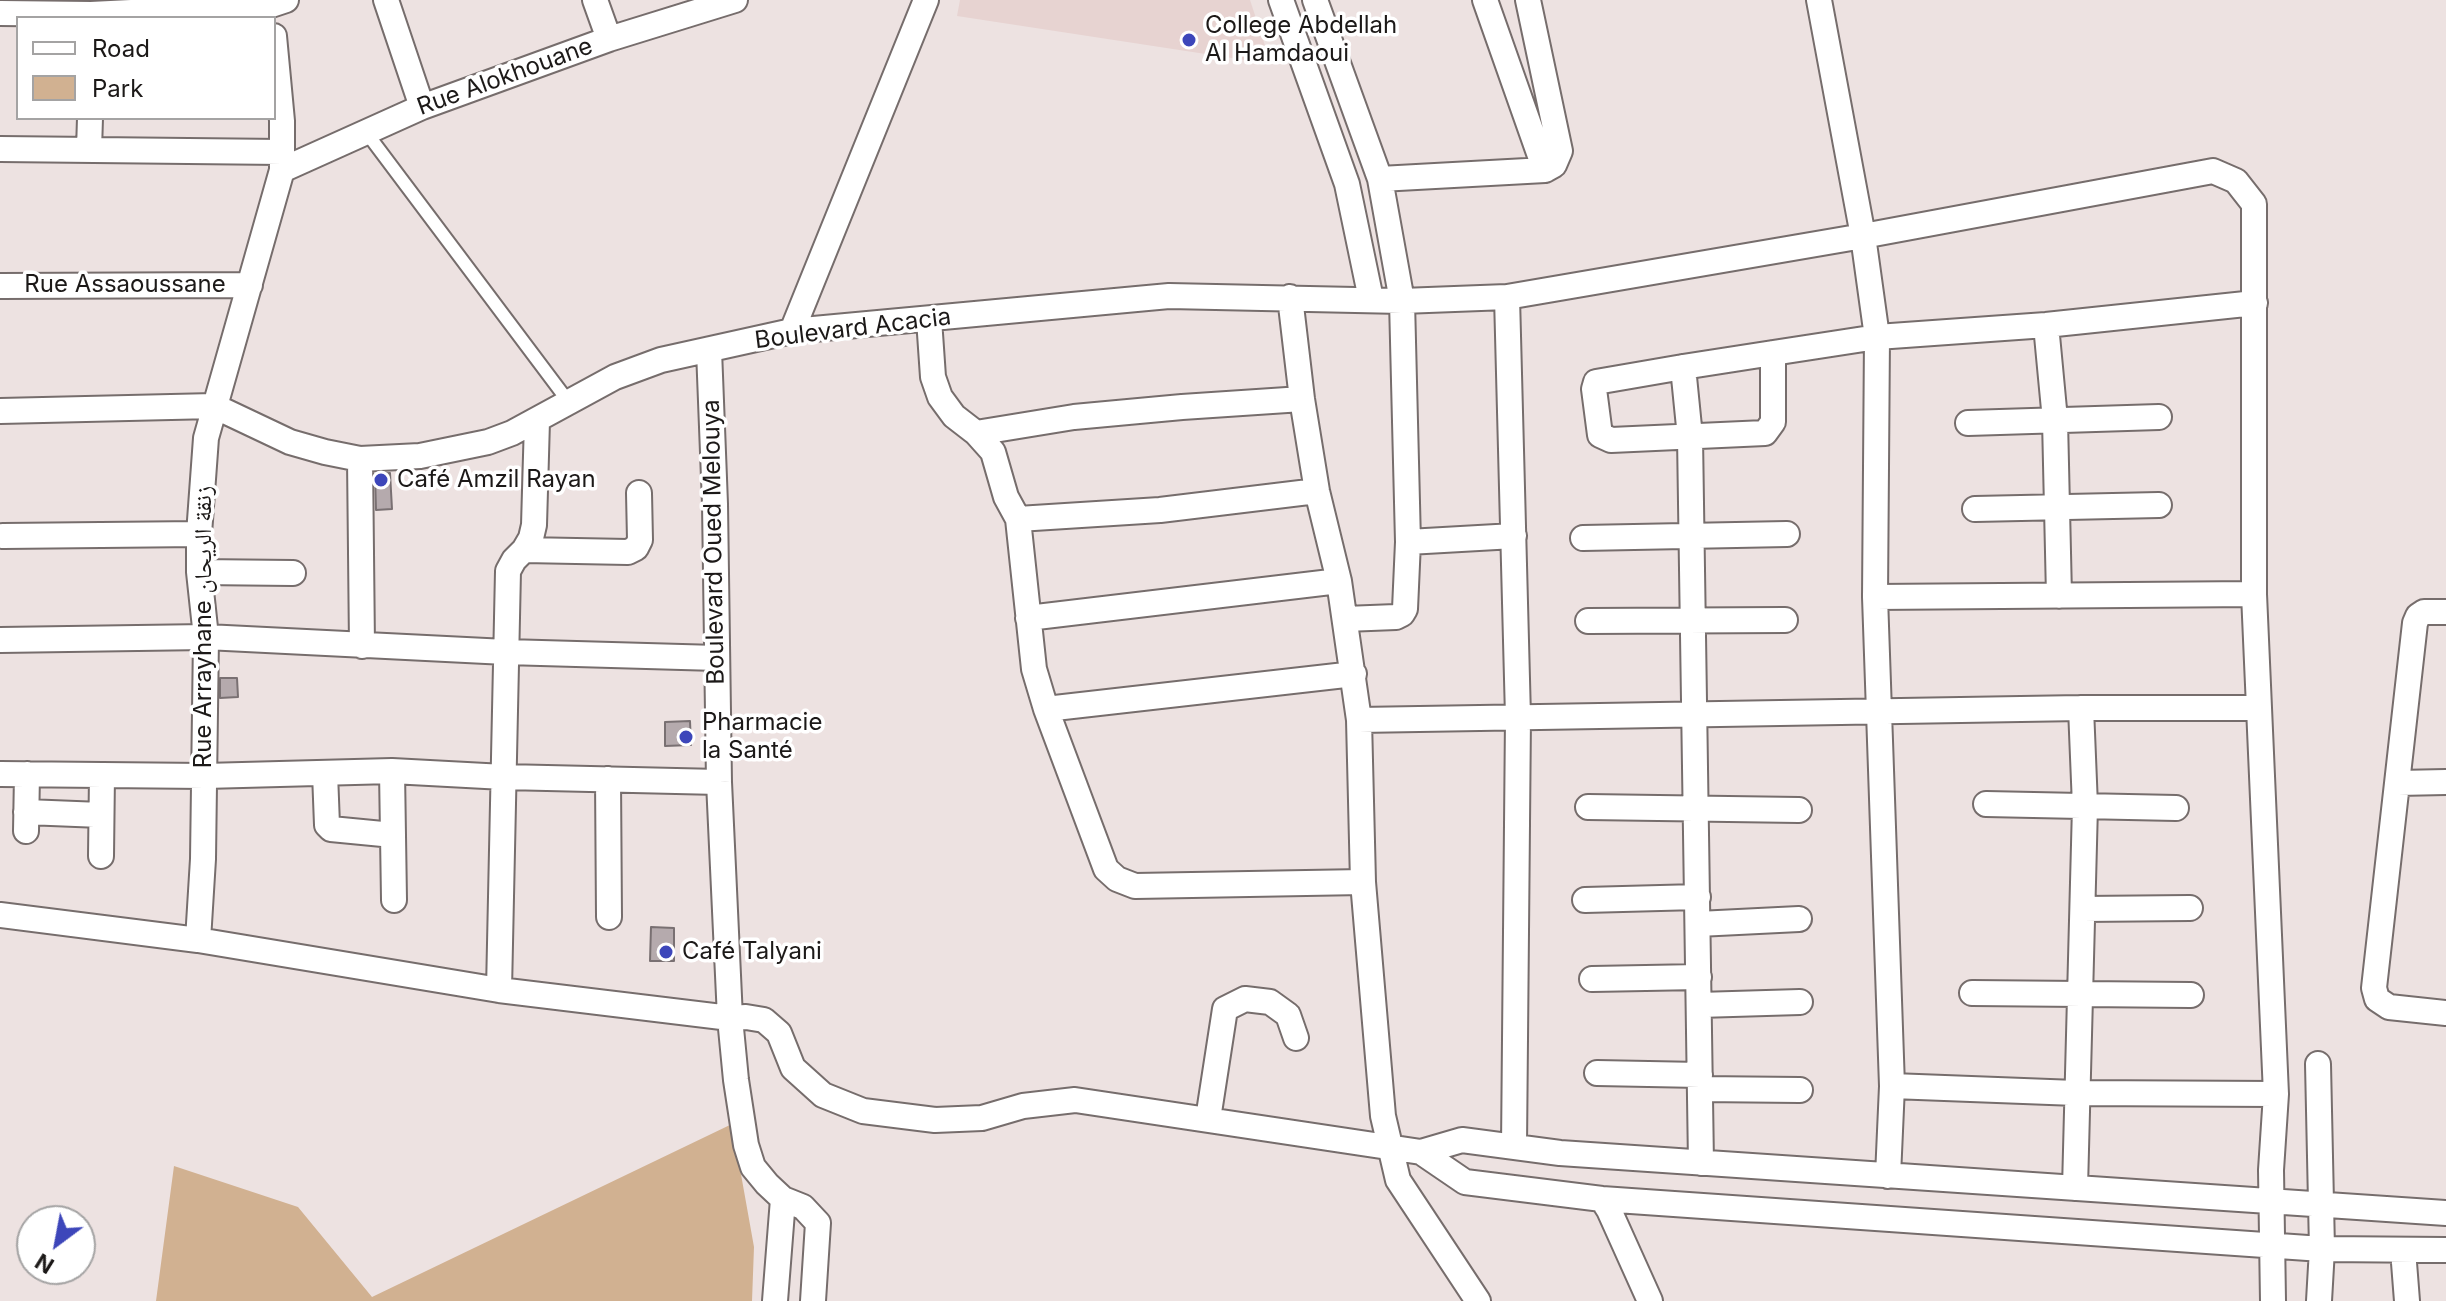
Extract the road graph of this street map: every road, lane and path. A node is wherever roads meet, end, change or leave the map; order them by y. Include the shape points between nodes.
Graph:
1 (386, 0) edge
2 (595, 0) edge
3 (735, 0) edge
4 (926, 0) edge
5 (1281, 0) edge
6 (1315, 0) edge
7 (1485, 0) edge
8 (1528, 0) edge
9 (1819, 0) edge
10 (275, 6) edge
11 (91, 11) edge
12 (0, 13) edge
13 (609, 39) junction
14 (276, 57) edge
15 (422, 107) junction
16 (90, 120) edge
17 (366, 132) junction
18 (0, 149) edge
19 (89, 150) junction
20 (282, 161) junction
21 (1545, 170) junction
22 (1380, 179) junction
23 (1863, 236) junction
24 (250, 285) junction
25 (0, 286) edge
26 (1290, 297) junction
27 (1507, 297) junction
28 (1371, 299) junction
29 (1402, 301) junction
30 (2255, 303) junction
31 (929, 319) junction
32 (2046, 325) junction
33 (792, 331) junction
34 (1877, 337) junction
35 (709, 350) junction
36 (1773, 353) junction
37 (1683, 367) junction
38 (1302, 399) junction
39 (568, 401) junction
40 (214, 406) junction
41 (0, 411) edge
42 (2159, 417) dead end
43 (2055, 420) junction
44 (537, 421) junction
45 (1968, 423) dead end
46 (976, 433) junction
47 (1690, 437) junction
48 (360, 459) junction
49 (1317, 491) junction
50 (639, 493) dead end
51 (2159, 505) dead end
52 (2057, 507) junction
53 (1975, 509) dead end
54 (1018, 519) junction
55 (199, 534) junction
56 (1787, 534) dead end
57 (3, 536) dead end
58 (1514, 536) junction
59 (1691, 536) junction
60 (1583, 538) dead end
61 (1408, 542) junction
62 (524, 550) junction
63 (199, 572) junction
64 (293, 573) dead end
65 (1339, 581) junction
66 (2254, 594) junction
67 (2059, 596) junction
68 (1875, 597) junction
69 (2446, 612) edge
70 (1028, 618) junction
71 (1345, 619) junction
72 (1693, 620) junction
73 (1785, 620) dead end
74 (1588, 621) dead end
75 (206, 637) junction
76 (0, 640) edge
77 (362, 646) junction
78 (506, 652) junction
79 (717, 658) junction
80 (1354, 674) junction
81 (2081, 708) junction
82 (2258, 708) junction
83 (1046, 709) junction
84 (1879, 711) junction
85 (1695, 714) junction
86 (1518, 717) junction
87 (1359, 720) junction
88 (392, 771) junction
89 (325, 773) junction
90 (0, 774) edge
91 (27, 774) junction
92 (102, 775) junction
93 (205, 776) junction
94 (504, 777) junction
95 (608, 779) junction
96 (719, 782) junction
97 (2446, 782) edge
98 (2398, 783) junction
99 (1986, 804) dead end
100 (2085, 806) junction
101 (1588, 807) dead end
102 (2176, 808) dead end
103 (1696, 809) junction
104 (1799, 810) dead end
105 (101, 815) junction
106 (393, 835) junction
107 (101, 856) dead end
108 (1363, 882) junction
109 (1698, 897) junction
110 (394, 900) dead end
111 (1585, 900) dead end
112 (2190, 908) dead end
113 (2083, 909) junction
114 (0, 915) edge
115 (609, 917) dead end
116 (1799, 919) dead end
117 (1698, 924) junction
118 (198, 940) junction
119 (1699, 977) junction
120 (1592, 979) dead end
121 (499, 990) junction
122 (1972, 993) dead end
123 (2081, 994) junction
124 (2191, 995) dead end
125 (1800, 1002) dead end
126 (1699, 1005) junction
127 (2446, 1013) edge
128 (730, 1018) junction
129 (1296, 1038) dead end
130 (2318, 1064) dead end
131 (1597, 1073) dead end
132 (1700, 1082) junction
133 (1892, 1086) junction
134 (1800, 1090) dead end
135 (2076, 1093) junction
136 (2276, 1094) junction
137 (1208, 1119) junction
138 (1514, 1147) junction
139 (1389, 1148) junction
140 (1421, 1152) junction
141 (1701, 1163) junction
142 (1888, 1176) junction
143 (2075, 1188) junction
144 (783, 1199) junction
145 (1602, 1199) junction
146 (2273, 1201) junction
147 (2322, 1206) junction
148 (2446, 1213) edge
149 (2272, 1245) junction
150 (2322, 1249) junction
151 (2403, 1250) junction
152 (2446, 1250) edge
153 (775, 1301) edge
154 (813, 1301) edge
155 (1478, 1301) edge
156 (1650, 1301) edge
157 (2273, 1301) edge
158 (2319, 1301) edge
159 (2407, 1301) edge

1 - 15 street
2 - 13 street
3 - 13 street, Rue Alokhouane
4 - 33 street
5 - 28 street via 1347,184
6 - 22 street
7 - 21 street
8 - 21 street via 1560,151
9 - 23 street
10 - 11 street
11 - 12 street
13 - 15 street, Rue Alokhouane
14 - 20 street, Rue Arrayhane زنقة الريحان
15 - 17 street, Rue Alokhouane
16 - 19 street
17 - 20 street, Rue Alokhouane
17 - 39 lane
18 - 19 street
19 - 20 street
20 - 24 street, Rue Arrayhane زنقة الريحان
21 - 22 street
22 - 29 street
23 - 27 street, Boulevard Acacia
23 - 30 street, Boulevard Acacia via 2213,171 2236,181 2254,204
23 - 34 street
24 - 25 street, Rue Assaoussane
24 - 40 street, Rue Arrayhane زنقة الريحان
26 - 28 street, Boulevard Acacia
26 - 31 street, Boulevard Acacia via 1169,296
26 - 38 street
27 - 29 street, Boulevard Acacia
27 - 58 street
28 - 29 street, Boulevard Acacia
29 - 61 street
30 - 32 street
30 - 66 street, Boulevard Acacia
31 - 33 street, Boulevard Acacia
31 - 46 street via 933,377 940,397
32 - 34 street
32 - 43 street
33 - 35 street, Boulevard Acacia
34 - 36 street
34 - 68 street
35 - 39 street, Boulevard Acacia via 661,360
35 - 79 street, Boulevard Oued Melouya
36 - 37 street
36 - 47 street via 1773,422 1765,433
37 - 47 street
37 - 47 street via 1596,382 1594,389 1600,435 1605,439
38 - 46 street via 1074,417
38 - 49 street
39 - 44 street, Boulevard Acacia
40 - 41 street, Boulevard Acacia
40 - 48 street, Boulevard Acacia via 290,442
40 - 55 street, Rue Arrayhane زنقة الريحان via 206,438
42 - 43 street
43 - 45 street
43 - 52 street
44 - 48 street, Boulevard Acacia via 488,442 420,456
44 - 62 street via 534,525
46 - 54 street via 993,452
47 - 59 street
48 - 77 street
49 - 54 street via 1160,510
49 - 65 street
50 - 62 street via 640,540 628,552
51 - 52 street
52 - 53 street
52 - 67 street
54 - 70 street
55 - 57 street
55 - 63 street, Rue Arrayhane زنقة الريحان
56 - 59 street
58 - 61 street
58 - 86 street
59 - 60 street
59 - 72 street
61 - 71 street via 1402,614
62 - 78 street via 508,571
63 - 64 street
63 - 75 street, Rue Arrayhane زنقة الريحان
65 - 70 street
65 - 71 street
66 - 67 street
66 - 82 street, Boulevard Acacia
67 - 68 street
68 - 84 street
69 - 98 street via 2424,612 2415,623
70 - 83 street via 1034,669
71 - 80 street
72 - 73 street
72 - 74 street
72 - 85 street
75 - 76 street
75 - 77 street
75 - 93 street, Rue Arrayhane زنقة الريحان
77 - 78 street
78 - 79 street
78 - 94 street
79 - 96 street, Boulevard Oued Melouya
80 - 83 street
80 - 87 street
81 - 82 street
81 - 84 street
81 - 100 street
82 - 136 street, Boulevard Acacia
83 - 108 street via 1099,854 1117,879 1135,886
84 - 85 street
84 - 133 street
85 - 86 street
85 - 103 street
86 - 87 street
86 - 138 street
87 - 108 street
88 - 89 street
88 - 94 street
88 - 106 street
89 - 93 street
89 - 106 street via 331,829
90 - 91 street
91 - 92 street
91 - 105 street via 26,821
92 - 93 street
92 - 105 street
93 - 118 street, Rue Arrayhane زنقة الريحان
94 - 95 street
94 - 121 street
95 - 96 street
95 - 115 street
96 - 128 street, Boulevard Oued Melouya
97 - 98 street
98 - 127 street via 2374,988 2377,999 2389,1007
99 - 100 street
100 - 102 street
100 - 113 street
101 - 103 street
103 - 104 street
103 - 109 street
105 - 107 street
106 - 110 street
108 - 139 street
109 - 111 street
109 - 117 street
112 - 113 street
113 - 123 street
114 - 118 street
116 - 117 street
117 - 119 street
118 - 121 street
119 - 120 street
119 - 126 street
121 - 128 street
122 - 123 street
123 - 124 street
123 - 135 street
125 - 126 street
126 - 132 street
128 - 137 street via 764,1020 779,1033 793,1068 823,1095 863,1111 935,1120 982,1118 1075,1100
128 - 144 street, Boulevard Oued Melouya via 746,1145 753,1167
129 - 137 street via 1288,1015 1270,1002 1245,999 1225,1009
130 - 147 street
131 - 132 street
132 - 134 street
132 - 141 street
133 - 135 street
133 - 142 street
135 - 136 street
135 - 143 street
136 - 146 street, Boulevard Acacia
137 - 139 street
138 - 140 street via 1462,1140
138 - 141 street
139 - 140 street
139 - 155 street via 1398,1180
140 - 145 street via 1465,1182
141 - 142 street
142 - 143 street
143 - 146 street
144 - 153 street
144 - 154 street, Boulevard Oued Melouya via 803,1207 818,1223
145 - 149 street
145 - 156 street
146 - 147 street
146 - 149 street, Boulevard Acacia
147 - 148 street
147 - 150 street
149 - 150 street
149 - 157 street, Boulevard Acacia
150 - 151 street
150 - 158 street
151 - 152 street
151 - 159 street

